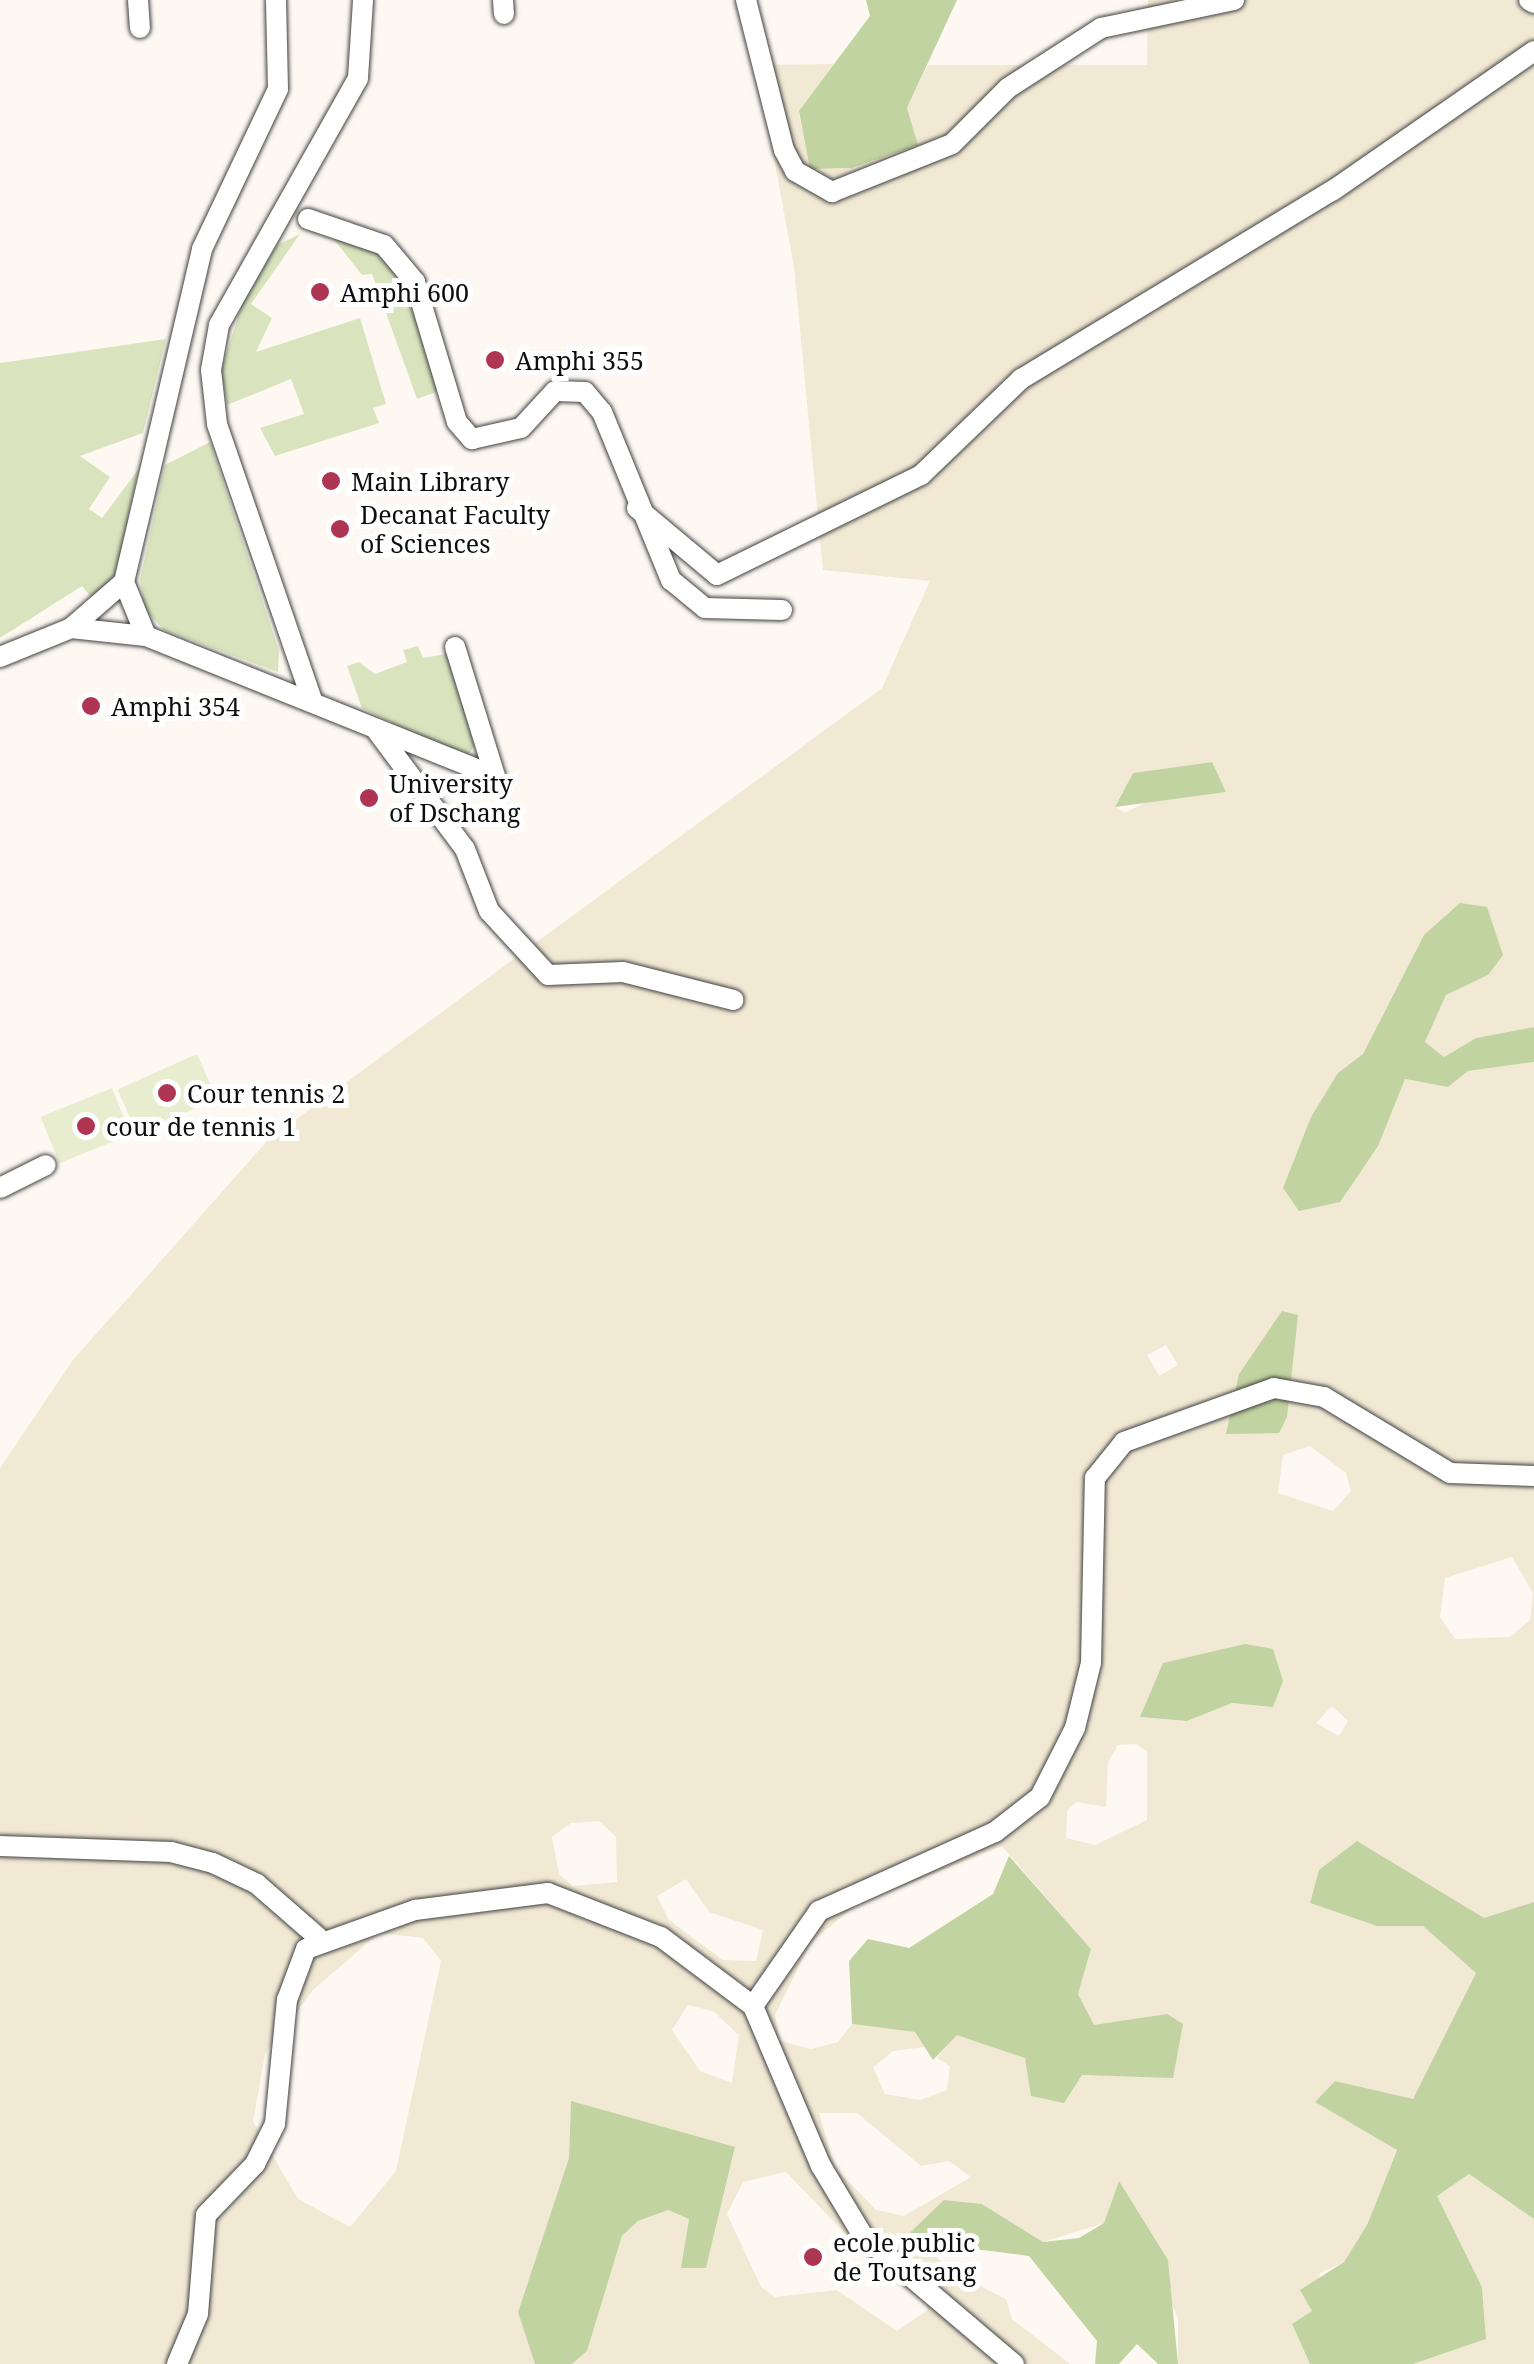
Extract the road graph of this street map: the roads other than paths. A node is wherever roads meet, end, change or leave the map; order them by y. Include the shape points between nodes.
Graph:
1 (138, 0) edge
2 (276, 0) edge
3 (363, 0) edge
4 (746, 0) edge
5 (1234, 0) edge
6 (140, 28) dead end
7 (1534, 50) edge
8 (308, 219) dead end
9 (637, 508) junction
10 (124, 582) junction
11 (782, 610) dead end
12 (71, 628) junction
13 (146, 636) junction
14 (455, 647) dead end
15 (0, 657) edge
16 (312, 700) junction
17 (376, 730) junction
18 (734, 1000) dead end
19 (46, 1165) dead end
20 (0, 1188) edge
21 (1534, 1476) edge
22 (0, 1846) edge
23 (320, 1938) junction
24 (754, 2006) junction
25 (176, 2364) edge
26 (1014, 2364) edge

1 - 6 street
2 - 10 street via 278,89 202,249
3 - 16 street via 358,78 220,325 211,370 217,424
4 - 5 street via 784,150 804,178 832,192 952,144 1008,88 1101,28
7 - 9 street via 1332,191 1021,379 921,475 717,575
8 - 9 street via 384,245 415,282 458,422 472,439 521,428 556,390 585,392 602,412
9 - 11 street via 671,580 706,608
10 - 12 street
10 - 13 street
12 - 13 street
12 - 15 street
13 - 16 street
14 - 17 street via 495,776
16 - 17 street
17 - 18 street via 465,850 489,911 548,974 623,972
19 - 20 street
21 - 24 street via 1450,1472 1350,1410 1286,1389 1213,1404 1124,1442 1096,1478 1092,1663 1076,1728 1040,1796 996,1832 819,1910
22 - 23 street via 171,1852 213,1863 257,1884
23 - 24 street via 461,1900 548,1893 662,1937
23 - 25 street via 288,2000 268,2143 214,2200 200,2232 198,2314
24 - 26 street via 821,2166 863,2236

